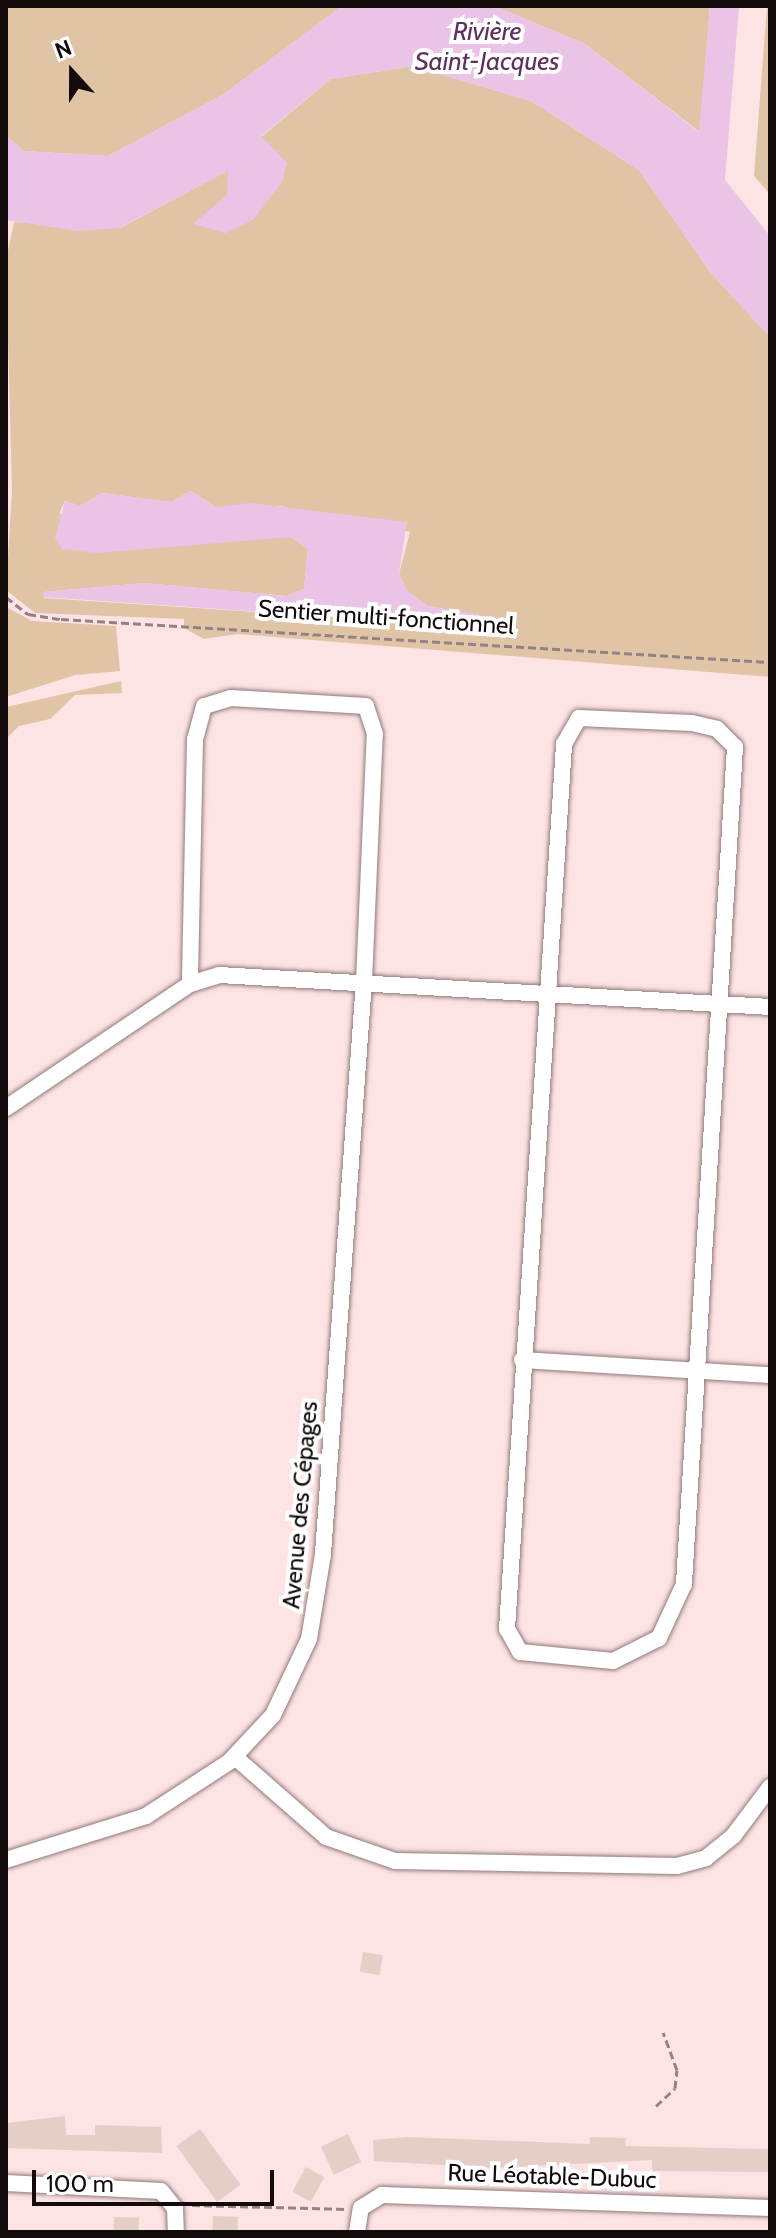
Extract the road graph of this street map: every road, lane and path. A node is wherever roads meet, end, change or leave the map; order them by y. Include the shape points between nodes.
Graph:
1 (6, 597) edge
2 (770, 662) edge
3 (364, 981) junction
4 (190, 984) junction
5 (546, 992) junction
6 (721, 1004) junction
7 (770, 1007) edge
8 (6, 1108) edge
9 (522, 1360) junction
10 (698, 1370) junction
11 (770, 1375) edge
12 (235, 1757) junction
13 (770, 1787) edge
14 (6, 1860) edge
15 (663, 2032) dead end
16 (656, 2106) dead end
17 (6, 2183) edge
18 (188, 2205) dead end
19 (770, 2208) edge
20 (347, 2209) dead end
21 (176, 2232) edge
22 (357, 2232) edge

1 - 2 path, Sentier multi-fonctionnel via 28,614 61,619
3 - 4 street via 243,974
3 - 4 street, Avenue des Cépages via 374,715 353,700 231,698 204,706 197,719
3 - 5 street
3 - 12 street, Avenue des Cépages via 313,1626 273,1715
4 - 8 street
5 - 6 street
5 - 6 street via 570,727 591,717 692,723 717,729 735,747
5 - 9 street
6 - 7 street
6 - 10 street
9 - 10 street
9 - 10 street via 508,1642 534,1656 598,1661 625,1660 649,1647 680,1599
10 - 11 street
12 - 13 street via 326,1837 395,1861 677,1866 706,1858 734,1835
12 - 14 street, Avenue des Cépages via 146,1816
15 - 16 path via 677,2070 675,2088
17 - 21 street via 161,2191 175,2208
18 - 20 path
19 - 22 street, Rue Léotable-Dubuc via 382,2195 361,2208

